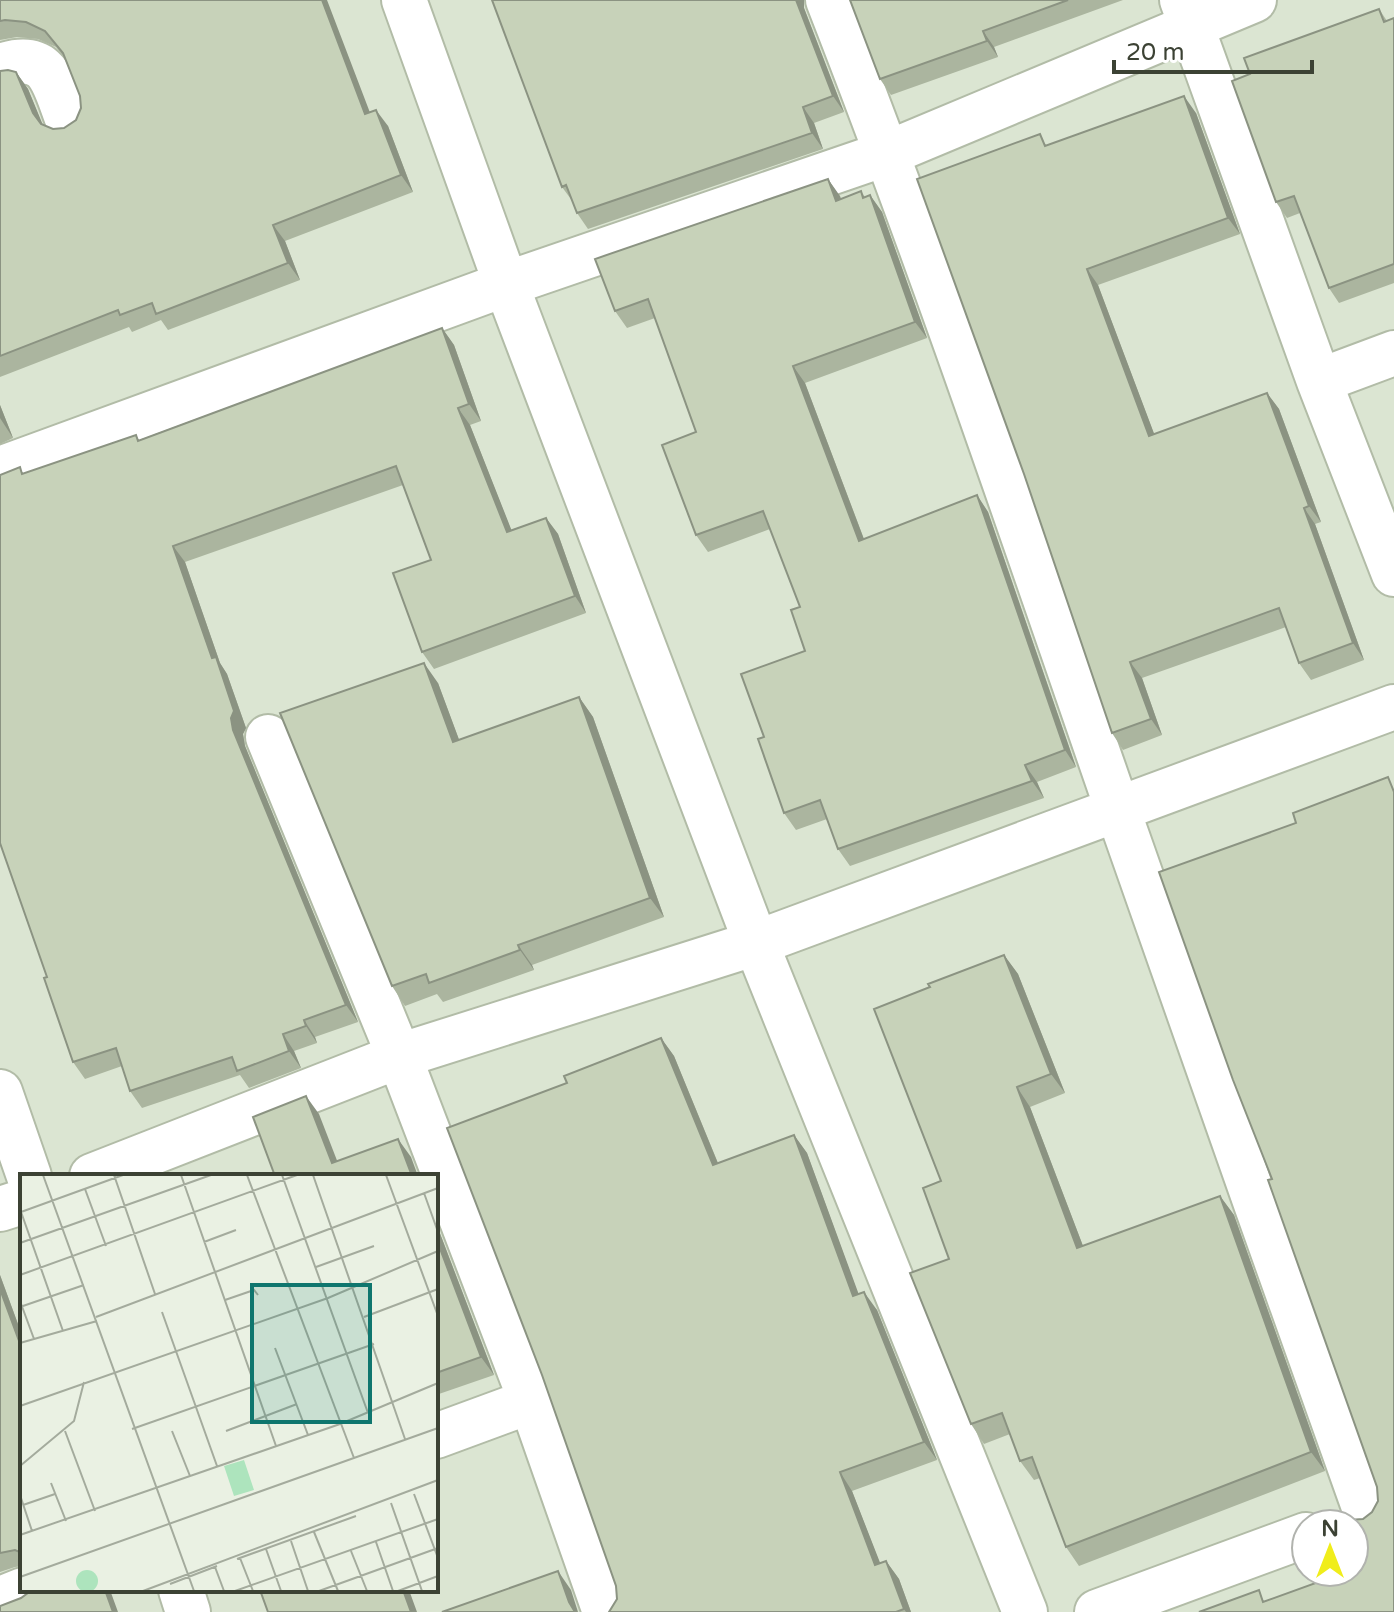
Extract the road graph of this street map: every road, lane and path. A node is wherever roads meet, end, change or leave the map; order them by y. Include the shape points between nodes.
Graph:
1 (404, 0) edge
2 (828, 0) edge
3 (1254, 0) edge
4 (1186, 12) edge
5 (0, 66) edge
6 (68, 121) edge
7 (888, 153) junction
8 (506, 284) junction
9 (1394, 353) edge
10 (1319, 381) junction
11 (0, 469) edge
12 (1394, 574) edge
13 (1394, 707) edge
14 (268, 737) dead end
15 (1117, 809) junction
16 (756, 943) junction
17 (399, 1056) junction
18 (0, 1092) edge
19 (28, 1174) edge
20 (97, 1174) edge
21 (20, 1203) edge
22 (0, 1209) edge
23 (531, 1401) junction
24 (438, 1435) edge
25 (1363, 1508) edge
26 (1290, 1541) edge
27 (20, 1591) edge
28 (182, 1592) edge
29 (0, 1599) edge
30 (188, 1612) edge
31 (605, 1612) edge
32 (1025, 1612) edge
33 (1097, 1612) edge

1 - 8 street
2 - 7 street
3 - 4 street
4 - 7 street
4 - 10 street
5 - 6 street via 32,61 47,70
7 - 8 street
7 - 15 street
8 - 11 street
8 - 16 street
9 - 10 street
10 - 12 street
13 - 15 street
14 - 17 street
15 - 16 street
15 - 25 street
16 - 17 street
16 - 32 street
17 - 20 street
17 - 23 street
18 - 19 street
21 - 22 street
23 - 24 street
23 - 31 street
26 - 33 street
27 - 29 street
28 - 30 street

